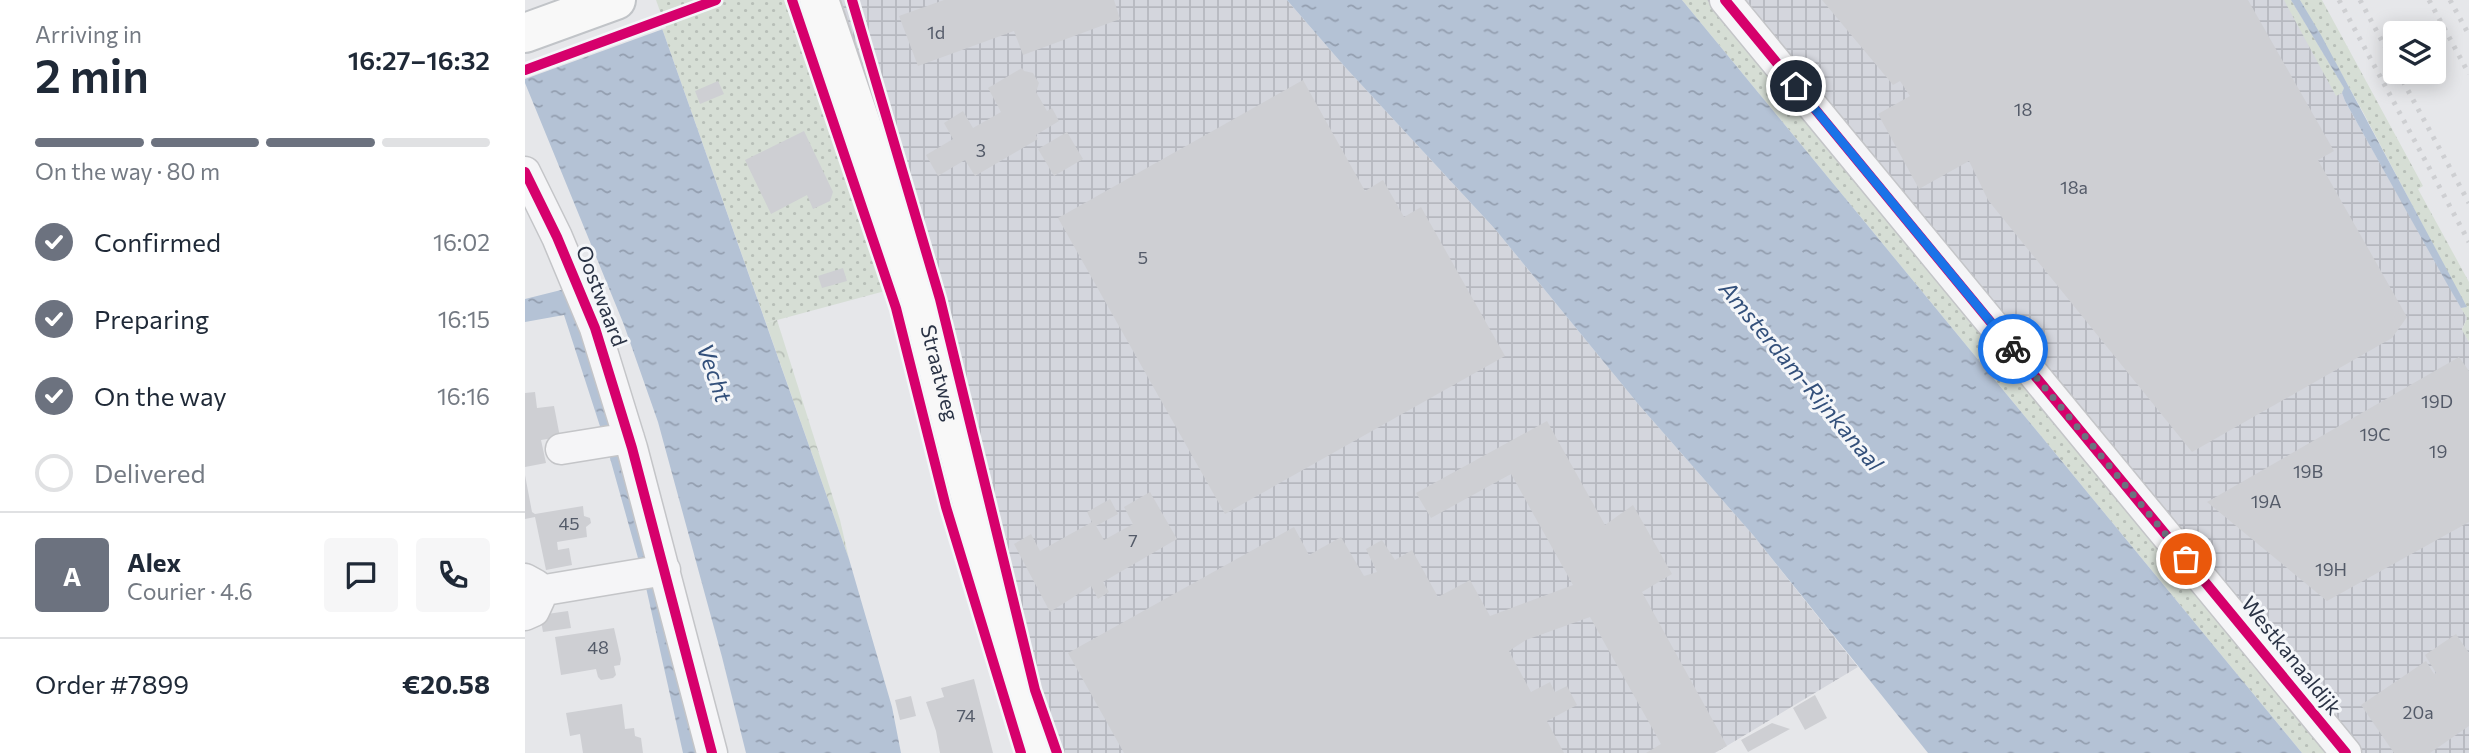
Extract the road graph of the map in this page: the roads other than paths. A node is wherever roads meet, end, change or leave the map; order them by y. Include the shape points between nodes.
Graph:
1 (616, 0) edge
2 (819, 0) edge
3 (1725, 0) edge
4 (525, 33) edge
5 (525, 172) edge
6 (624, 439) junction
7 (576, 447) dead end
8 (651, 573) junction
9 (530, 595) edge
10 (712, 753) edge
11 (1038, 753) edge
12 (2346, 753) edge

1 - 4 main road
2 - 11 main road, Straatweg via 921,301
3 - 12 street, Westkanaaldijk
5 - 6 street, Oostwaard via 595,328
6 - 7 street
6 - 8 street, Oostwaard
8 - 9 street
8 - 10 street, Oostwaard

